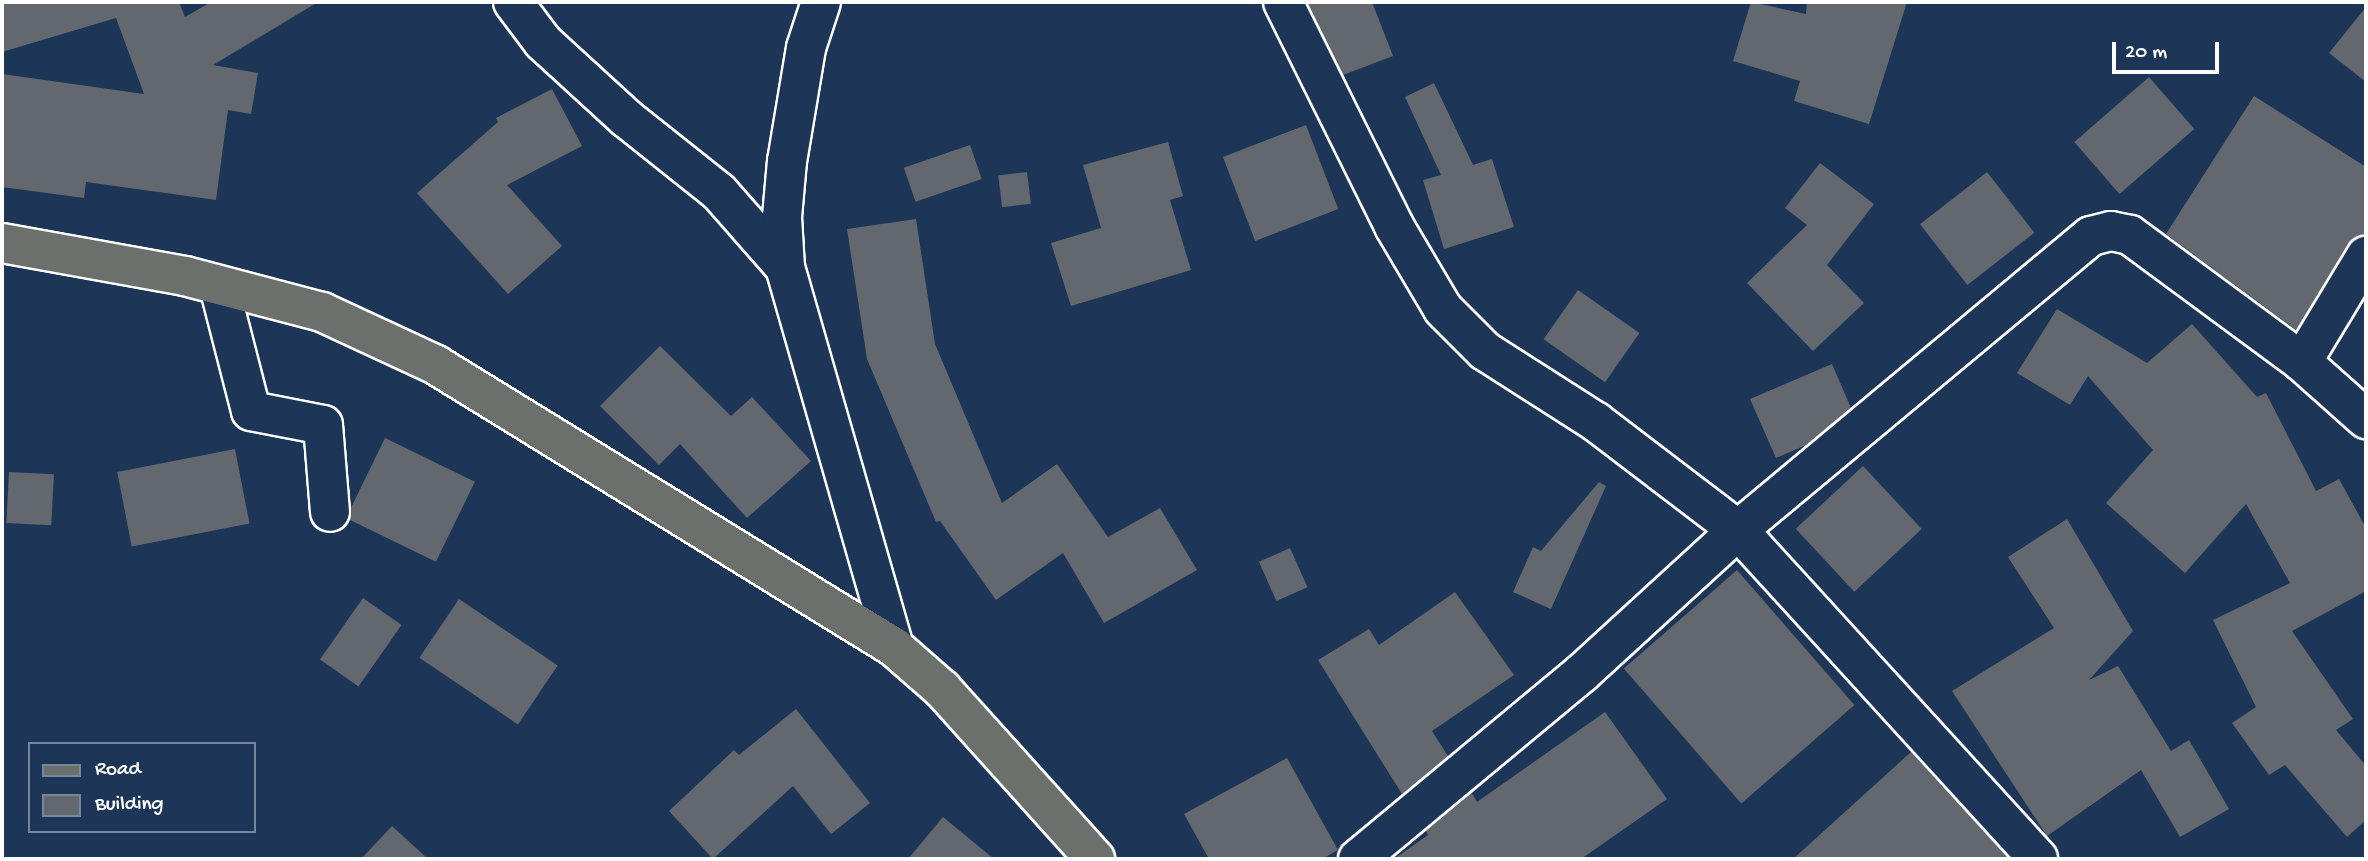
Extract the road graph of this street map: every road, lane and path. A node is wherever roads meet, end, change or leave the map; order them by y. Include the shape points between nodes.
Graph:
1 (513, 2) edge
2 (821, 2) edge
3 (1283, 2) edge
4 (2, 243) edge
5 (2366, 256) edge
6 (785, 267) junction
7 (219, 286) junction
8 (2302, 362) junction
9 (2366, 419) edge
10 (330, 512) dead end
11 (1738, 530) junction
12 (894, 647) junction
13 (1095, 859) edge
14 (1358, 859) edge
15 (2038, 859) edge

1 - 6 street via 543,41 626,118 719,192
2 - 6 street via 806,48 788,161 782,217
3 - 11 street via 1394,226 1443,309 1485,351 1596,422
4 - 7 main road
5 - 8 street
6 - 12 street
7 - 10 street via 251,411 323,425
7 - 12 main road via 322,312 436,365
8 - 9 street
8 - 11 street via 2130,235 2111,231 2091,236
11 - 14 street via 1582,673
11 - 15 street
12 - 13 main road via 942,689

